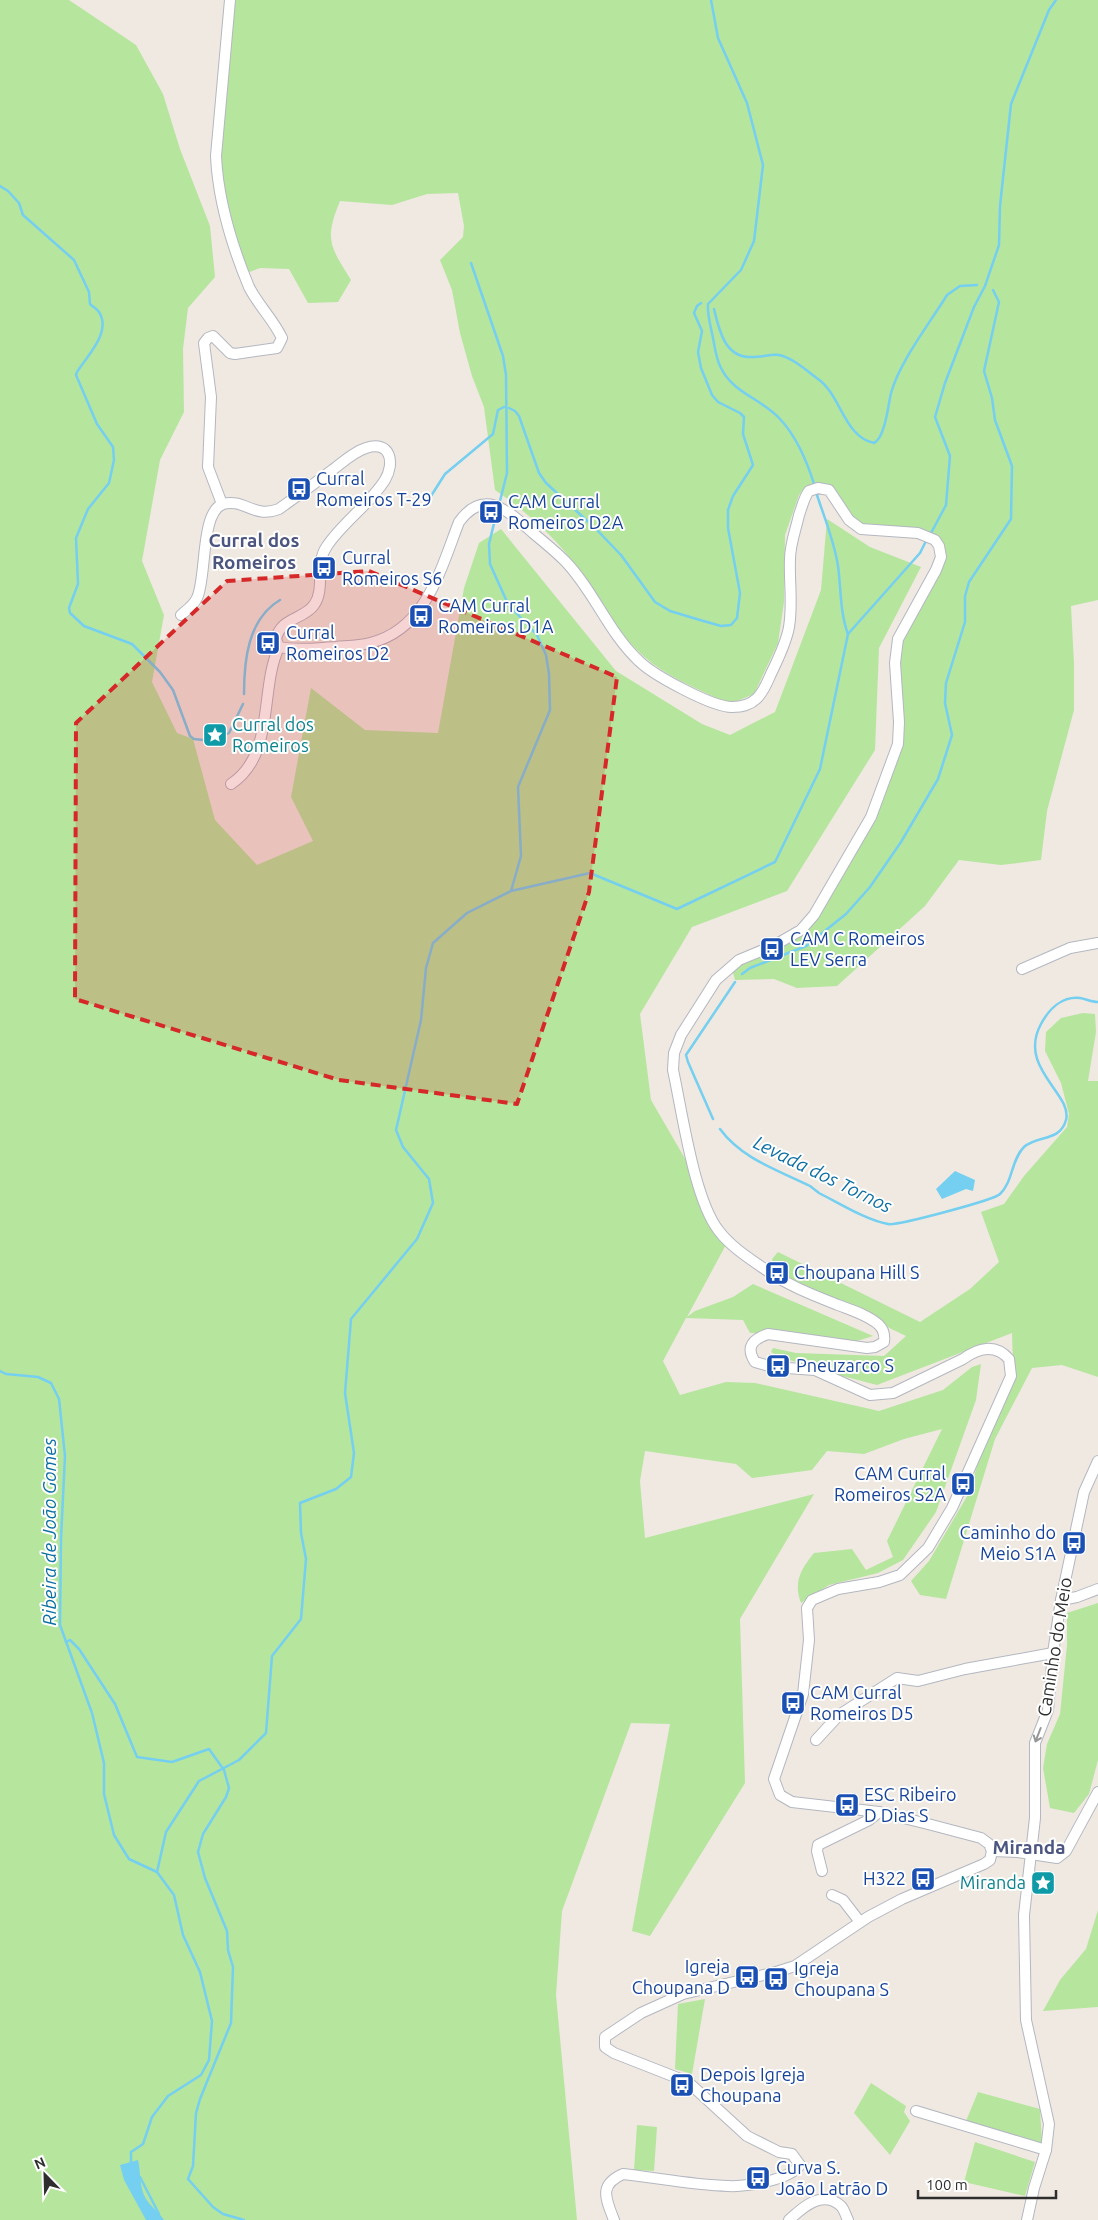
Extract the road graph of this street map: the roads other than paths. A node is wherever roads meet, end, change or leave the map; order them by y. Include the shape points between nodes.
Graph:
1 (230, 0) edge
2 (222, 504) junction
3 (181, 615) dead end
4 (279, 647) junction
5 (230, 784) dead end
6 (1098, 943) edge
7 (1022, 969) dead end
8 (1098, 1461) edge
9 (1098, 1589) edge
10 (1061, 1600) junction
11 (1053, 1654) junction
12 (816, 1740) dead end
13 (1098, 1792) edge
14 (879, 1812) junction
15 (992, 1851) junction
16 (1030, 1854) junction
17 (822, 1871) dead end
18 (832, 1895) dead end
19 (860, 1922) junction
20 (916, 2111) dead end
21 (1046, 2150) junction
22 (614, 2220) edge
23 (788, 2220) edge
24 (848, 2220) edge
25 (1028, 2220) edge

1 - 2 street via 217,176 222,205 249,287 282,338 277,348 235,354 213,336 204,343 211,397 208,467
2 - 3 street via 209,520 197,598
2 - 4 street via 233,503 270,512 356,453 375,446 389,454 391,466 388,474 371,498 327,546 321,560 319,592 310,608 281,626 276,639
4 - 5 street via 271,666 263,735 244,773
4 - 14 street via 305,649 370,643 394,633 430,596 465,513 481,505 491,505 502,508 565,561 617,636 647,668 662,679 713,702 732,707 746,705 759,698 789,628 791,549 807,493 812,489 825,488 861,529 918,533 935,540 939,546 941,557 898,638 895,663 898,744 871,817 814,915 801,930 739,960 716,980 681,1035 674,1053 673,1070 690,1149 708,1211 718,1231 767,1271 810,1294 866,1316 880,1325 885,1334 884,1342 867,1348 768,1334 754,1341 751,1347 755,1362 816,1370 870,1395 881,1396 893,1393 972,1352 997,1349 1009,1359 1011,1376 952,1508 928,1548 900,1576 838,1589 812,1600 807,1608 809,1640 803,1694 774,1779 780,1795 792,1802
6 - 7 street via 1070,948
8 - 10 street, Caminho do Meio via 1084,1492
9 - 10 street
10 - 11 street, Caminho do Meio
11 - 12 street via 965,1669 918,1681 897,1678 839,1715
11 -> 16 street, Caminho do Meio via 1048,1710 1035,1743 1035,1818
13 - 16 street via 1063,1855 1052,1859
14 - 15 street via 981,1838
14 - 17 street via 818,1845
15 - 16 street
15 - 19 street via 990,1860 984,1864 902,1899
16 - 21 street, Caminho do Meio via 1024,1916 1026,2020 1049,2124
18 - 19 street via 843,1900
19 - 22 street via 795,1966 683,1994 641,2013 604,2037 605,2046 614,2053 688,2082 747,2136 779,2152 792,2154 800,2165 796,2171 777,2179 730,2186 624,2174 607,2184 606,2198
20 - 21 street
21 - 25 street, Caminho do Meio
23 - 24 street via 809,2203 826,2199 840,2206

